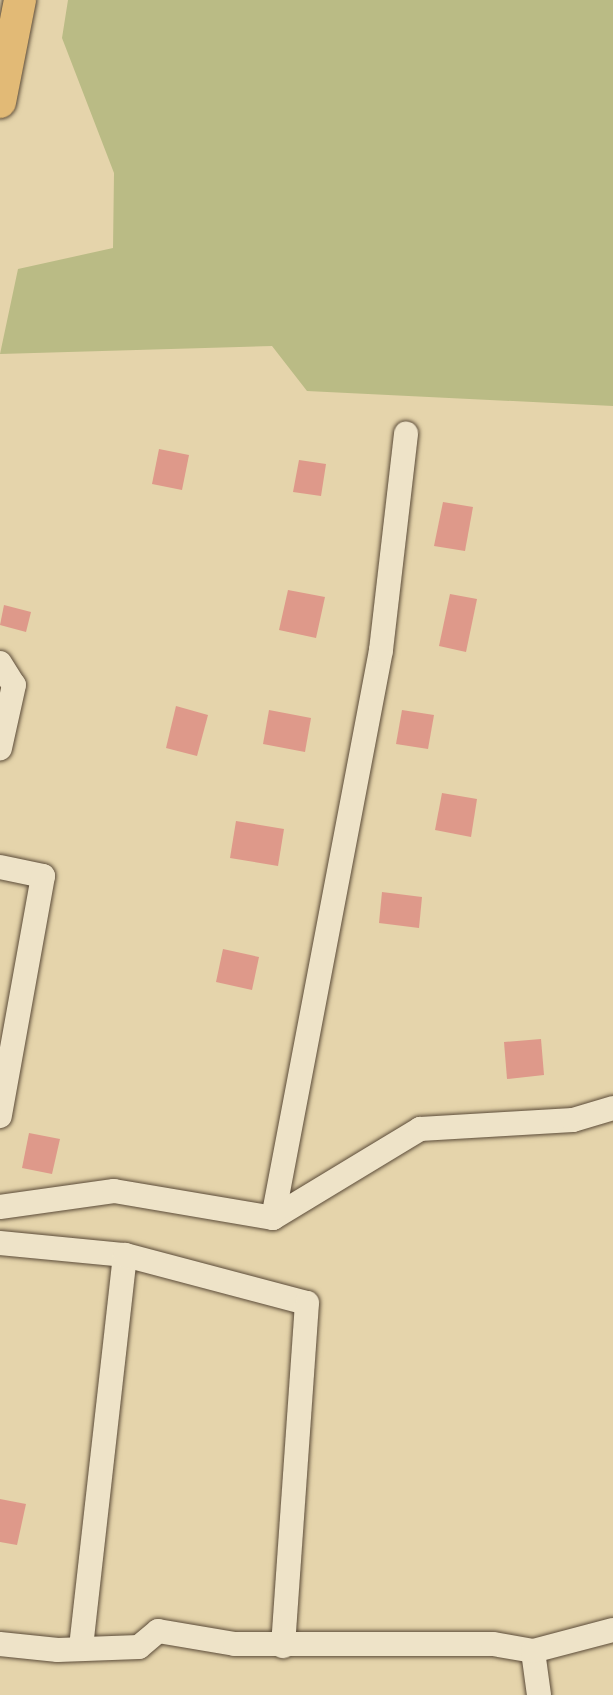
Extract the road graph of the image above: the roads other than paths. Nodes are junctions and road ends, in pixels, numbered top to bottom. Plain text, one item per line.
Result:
1 (20, 0) edge
2 (0, 102) edge
3 (406, 433) dead end
4 (0, 663) edge
5 (0, 748) edge
6 (0, 867) edge
7 (613, 1108) edge
8 (0, 1116) edge
9 (0, 1207) edge
10 (273, 1218) junction
11 (0, 1243) edge
12 (125, 1255) junction
13 (613, 1630) edge
14 (0, 1644) edge
15 (283, 1646) junction
16 (81, 1649) junction
17 (533, 1651) junction
18 (539, 1695) edge

1 - 2 main road
3 - 10 street
4 - 5 street
6 - 8 street
7 - 10 street
9 - 10 street
11 - 12 street
12 - 15 street
12 - 16 street
13 - 17 street
14 - 16 street
15 - 16 street
15 - 17 street
17 - 18 street

